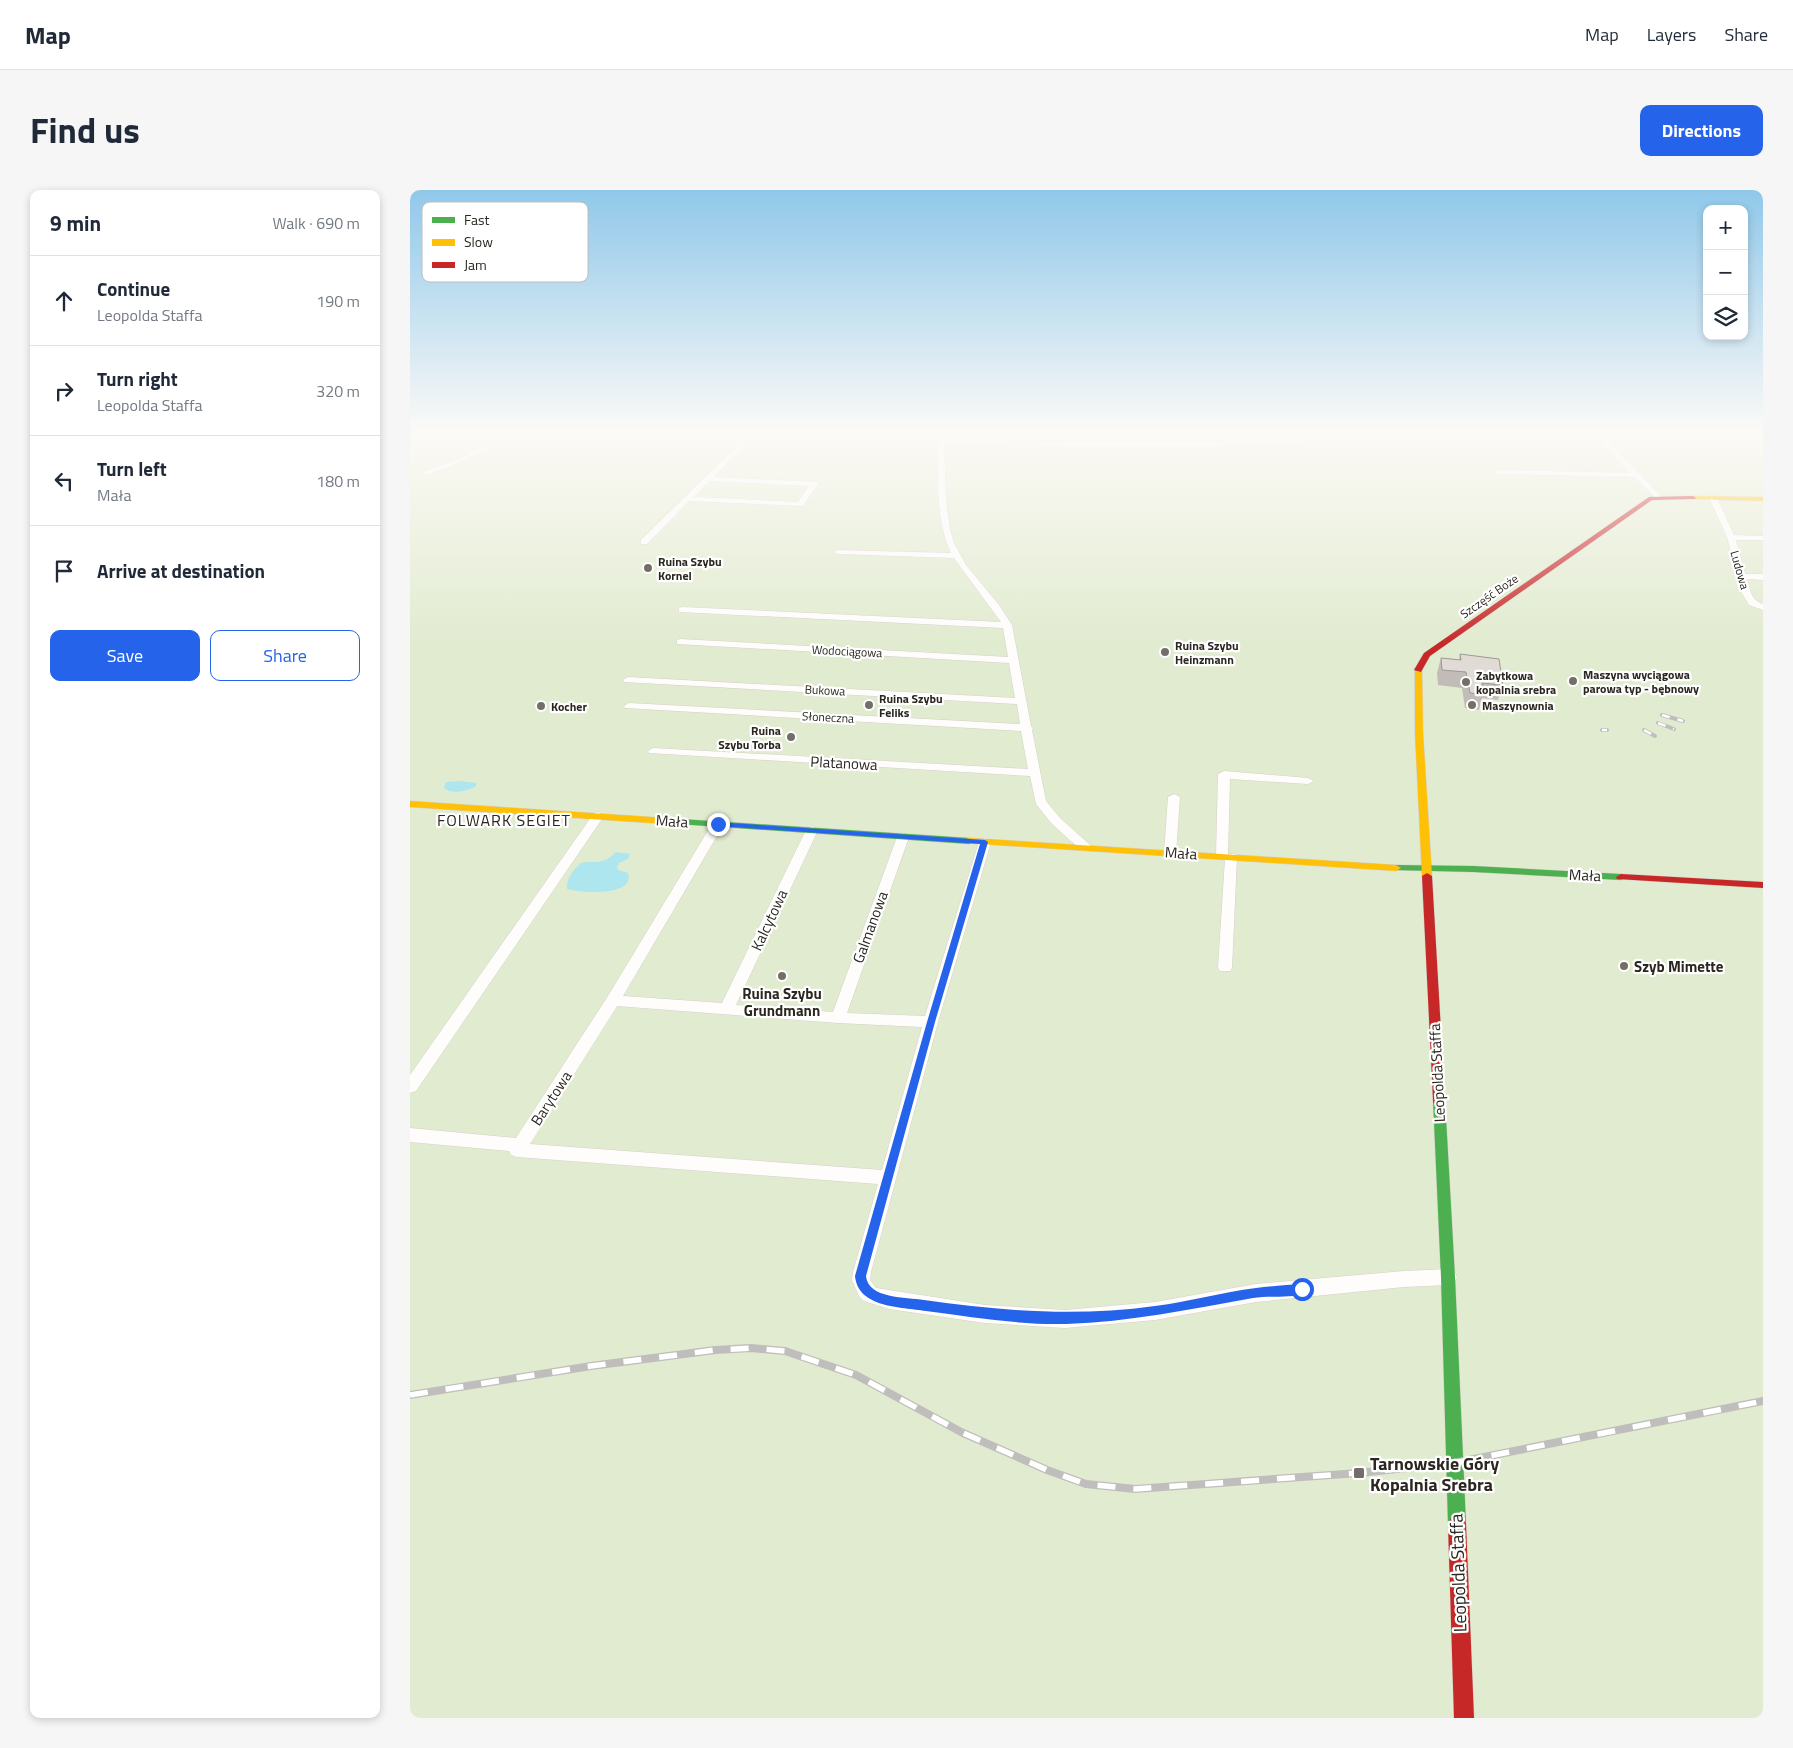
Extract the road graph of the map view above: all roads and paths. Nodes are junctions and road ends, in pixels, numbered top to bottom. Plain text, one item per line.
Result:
1 (683, 502) edge
2 (761, 502) edge
3 (801, 502) edge
4 (943, 502) edge
5 (1645, 502) edge
6 (1715, 502) edge
7 (1731, 537) junction
8 (1763, 538) edge
9 (644, 542) dead end
10 (838, 552) dead end
11 (957, 556) junction
12 (1742, 576) junction
13 (1763, 577) edge
14 (1763, 607) edge
15 (682, 610) dead end
16 (1007, 625) junction
17 (680, 642) dead end
18 (1014, 660) junction
19 (628, 680) dead end
20 (1022, 701) junction
21 (629, 706) dead end
22 (1028, 728) junction
23 (653, 751) dead end
24 (1034, 773) junction
25 (1308, 781) dead end
26 (1174, 797) dead end
27 (410, 804) edge
28 (598, 816) junction
29 (718, 824) junction
30 (812, 830) junction
31 (903, 837) junction
32 (985, 842) junction
33 (1085, 847) junction
34 (1170, 852) junction
35 (1227, 857) junction
36 (1426, 868) junction
37 (1763, 885) edge
38 (1225, 968) dead end
39 (613, 1000) junction
40 (727, 1009) junction
41 (838, 1018) junction
42 (931, 1022) junction
43 (410, 1086) edge
44 (410, 1135) edge
45 (521, 1145) junction
46 (889, 1178) junction
47 (1448, 1277) junction
48 (1464, 1718) edge

1 - 9 street
2 - 3 street
4 - 11 street
5 - 36 street, Szczęść Boże
6 - 7 street, Ludowa
7 - 8 street
7 - 12 street, Ludowa
10 - 11 street
11 - 16 street
12 - 13 street
12 - 14 street, Ludowa
15 - 16 street
16 - 18 street
17 - 18 street, Wodociągowa
18 - 20 street
19 - 20 street, Bukowa
20 - 22 street
21 - 22 street, Słoneczna
22 - 24 street
23 - 24 street, Platanowa
24 - 33 street
25 - 35 street
26 - 34 street
27 - 28 street, Mała
28 - 29 street, Mała
28 - 43 street
29 - 30 street, Mała
29 - 39 street, Barytowa
30 - 31 street, Mała
30 - 40 street, Kalcytowa
31 - 32 street, Mała
31 - 41 street, Galmanowa
32 - 33 street, Mała
32 - 42 street
33 - 34 street, Mała
34 - 35 street, Mała
35 - 36 street, Mała
35 - 38 street
36 - 37 street, Mała
36 - 47 street, Leopolda Staffa
39 - 40 street
39 - 45 street, Barytowa
40 - 41 street
41 - 42 street
42 - 46 street
44 - 45 street
45 - 46 street
46 - 47 street
47 - 48 street, Leopolda Staffa

